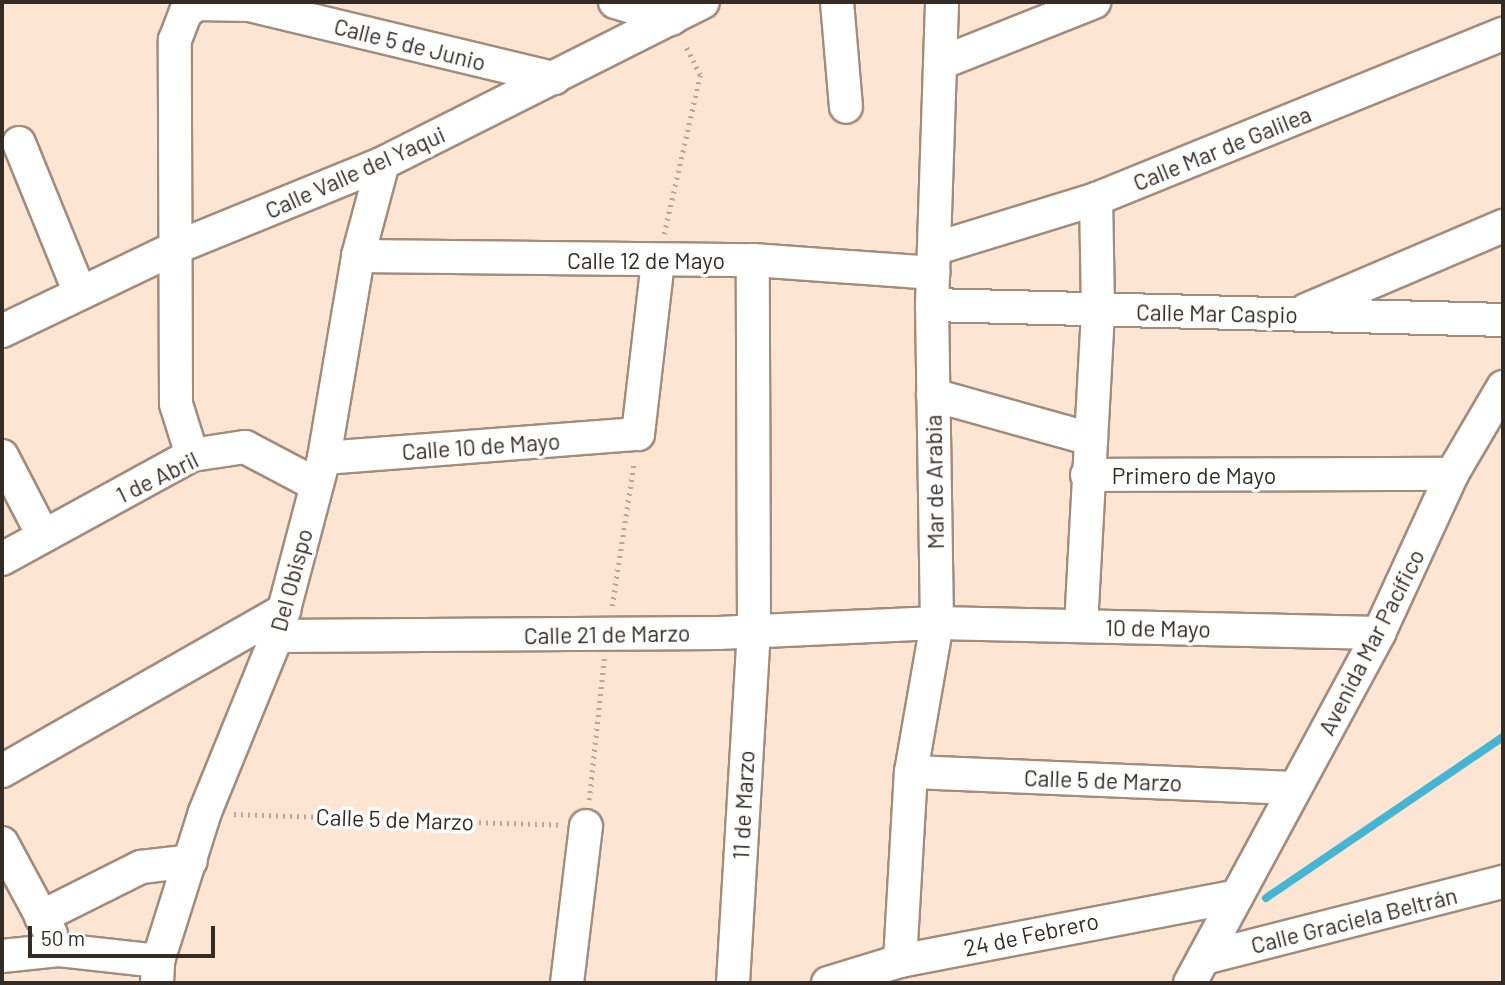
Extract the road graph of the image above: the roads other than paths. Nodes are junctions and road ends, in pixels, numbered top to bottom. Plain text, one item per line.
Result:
1 (615, 2) edge
2 (703, 2) edge
3 (837, 2) edge
4 (942, 2) edge
5 (1094, 2) edge
6 (672, 19) junction
7 (1503, 34) edge
8 (942, 63) junction
9 (554, 78) junction
10 (846, 107) dead end
11 (19, 143) dead end
12 (383, 163) junction
13 (1096, 199) junction
14 (1503, 226) edge
15 (175, 248) junction
16 (358, 256) junction
17 (753, 260) junction
18 (936, 261) junction
19 (658, 262) junction
20 (80, 293) junction
21 (932, 305) junction
22 (1098, 310) junction
23 (1295, 315) junction
24 (1503, 320) edge
25 (2, 331) edge
26 (1503, 387) edge
27 (933, 395) junction
28 (1091, 439) junction
29 (192, 455) junction
30 (2, 456) edge
31 (321, 471) junction
32 (1452, 474) junction
33 (1087, 475) junction
34 (43, 535) junction
35 (2, 559) edge
36 (280, 623) junction
37 (937, 623) junction
38 (1080, 626) junction
39 (754, 628) junction
40 (1380, 633) junction
41 (2, 771) edge
42 (911, 772) junction
43 (1296, 788) junction
44 (586, 826) road end
45 (2, 843) edge
46 (191, 861) junction
47 (1503, 882) edge
48 (1237, 896) junction
49 (41, 917) junction
50 (59, 950) junction
51 (2, 956) edge
52 (900, 961) junction
53 (1197, 971) edge
54 (157, 972) edge
55 (566, 983) edge
56 (733, 983) edge
57 (828, 983) edge

1 - 6 street
2 - 6 street, Calle Valle del Yaqui
3 - 10 street
4 - 8 street, Mar de Arabia
5 - 8 street
6 - 9 street, Calle Valle del Yaqui
7 - 13 street, Calle Mar de Galilea
8 - 18 street, Mar de Arabia
9 - 12 street, Calle Valle del Yaqui
9 - 15 street, Calle 5 de Junio
11 - 20 street
12 - 15 street, Calle Valle del Yaqui
12 - 16 street, Del Obispo
13 - 18 street, Calle Mar de Galilea
13 - 22 street
14 - 23 street
15 - 20 street, Calle Valle del Yaqui
15 - 29 street
16 - 19 street, Calle 12 de Mayo
16 - 31 street, Del Obispo
17 - 18 street, Calle 12 de Mayo
17 - 19 street, Calle 12 de Mayo
17 - 39 street, 11 de Marzo
18 - 21 street, Mar de Arabia
19 - 31 street, Calle 10 de Mayo
20 - 25 street, Calle Valle del Yaqui
21 - 22 street, Calle Mar Caspio
21 - 27 street, Mar de Arabia
22 - 23 street, Calle Mar Caspio
22 - 28 street
23 - 24 street, Calle Mar Caspio
26 - 32 street, Avenida Mar Pacífico
27 - 28 street
27 - 37 street, Mar de Arabia
28 - 33 street
29 - 31 street, 1 de Abril
29 - 34 street, 1 de Abril
30 - 34 street
31 - 36 street, Del Obispo
32 - 33 street, Primero de Mayo
32 - 40 street, Avenida Mar Pacífico
33 - 38 street, Primero de Mayo
34 - 35 street, 1 de Abril
36 - 39 street, Calle 21 de Marzo
36 - 41 street, Calle 21 de Marzo
36 - 46 street, Del Obispo
37 - 38 street, 10 de Mayo
37 - 39 street, Calle 21 de Marzo
37 - 42 street, Mar de Arabia
38 - 40 street, 10 de Mayo
39 - 56 street, 11 de Marzo
40 - 43 street, Avenida Mar Pacífico
42 - 43 street, Calle 5 de Marzo
42 - 52 street, Mar de Arabia
43 - 48 street, Avenida Mar Pacífico
44 - 55 street
45 - 49 street
46 - 49 street
46 - 54 street, Del Obispo
47 - 53 street, Calle Graciela Beltrán
48 - 52 street, 24 de Febrero
48 - 53 street, Avenida Mar Pacífico
49 - 50 street
50 - 51 street
50 - 54 street
52 - 57 street, 24 de Febrero

